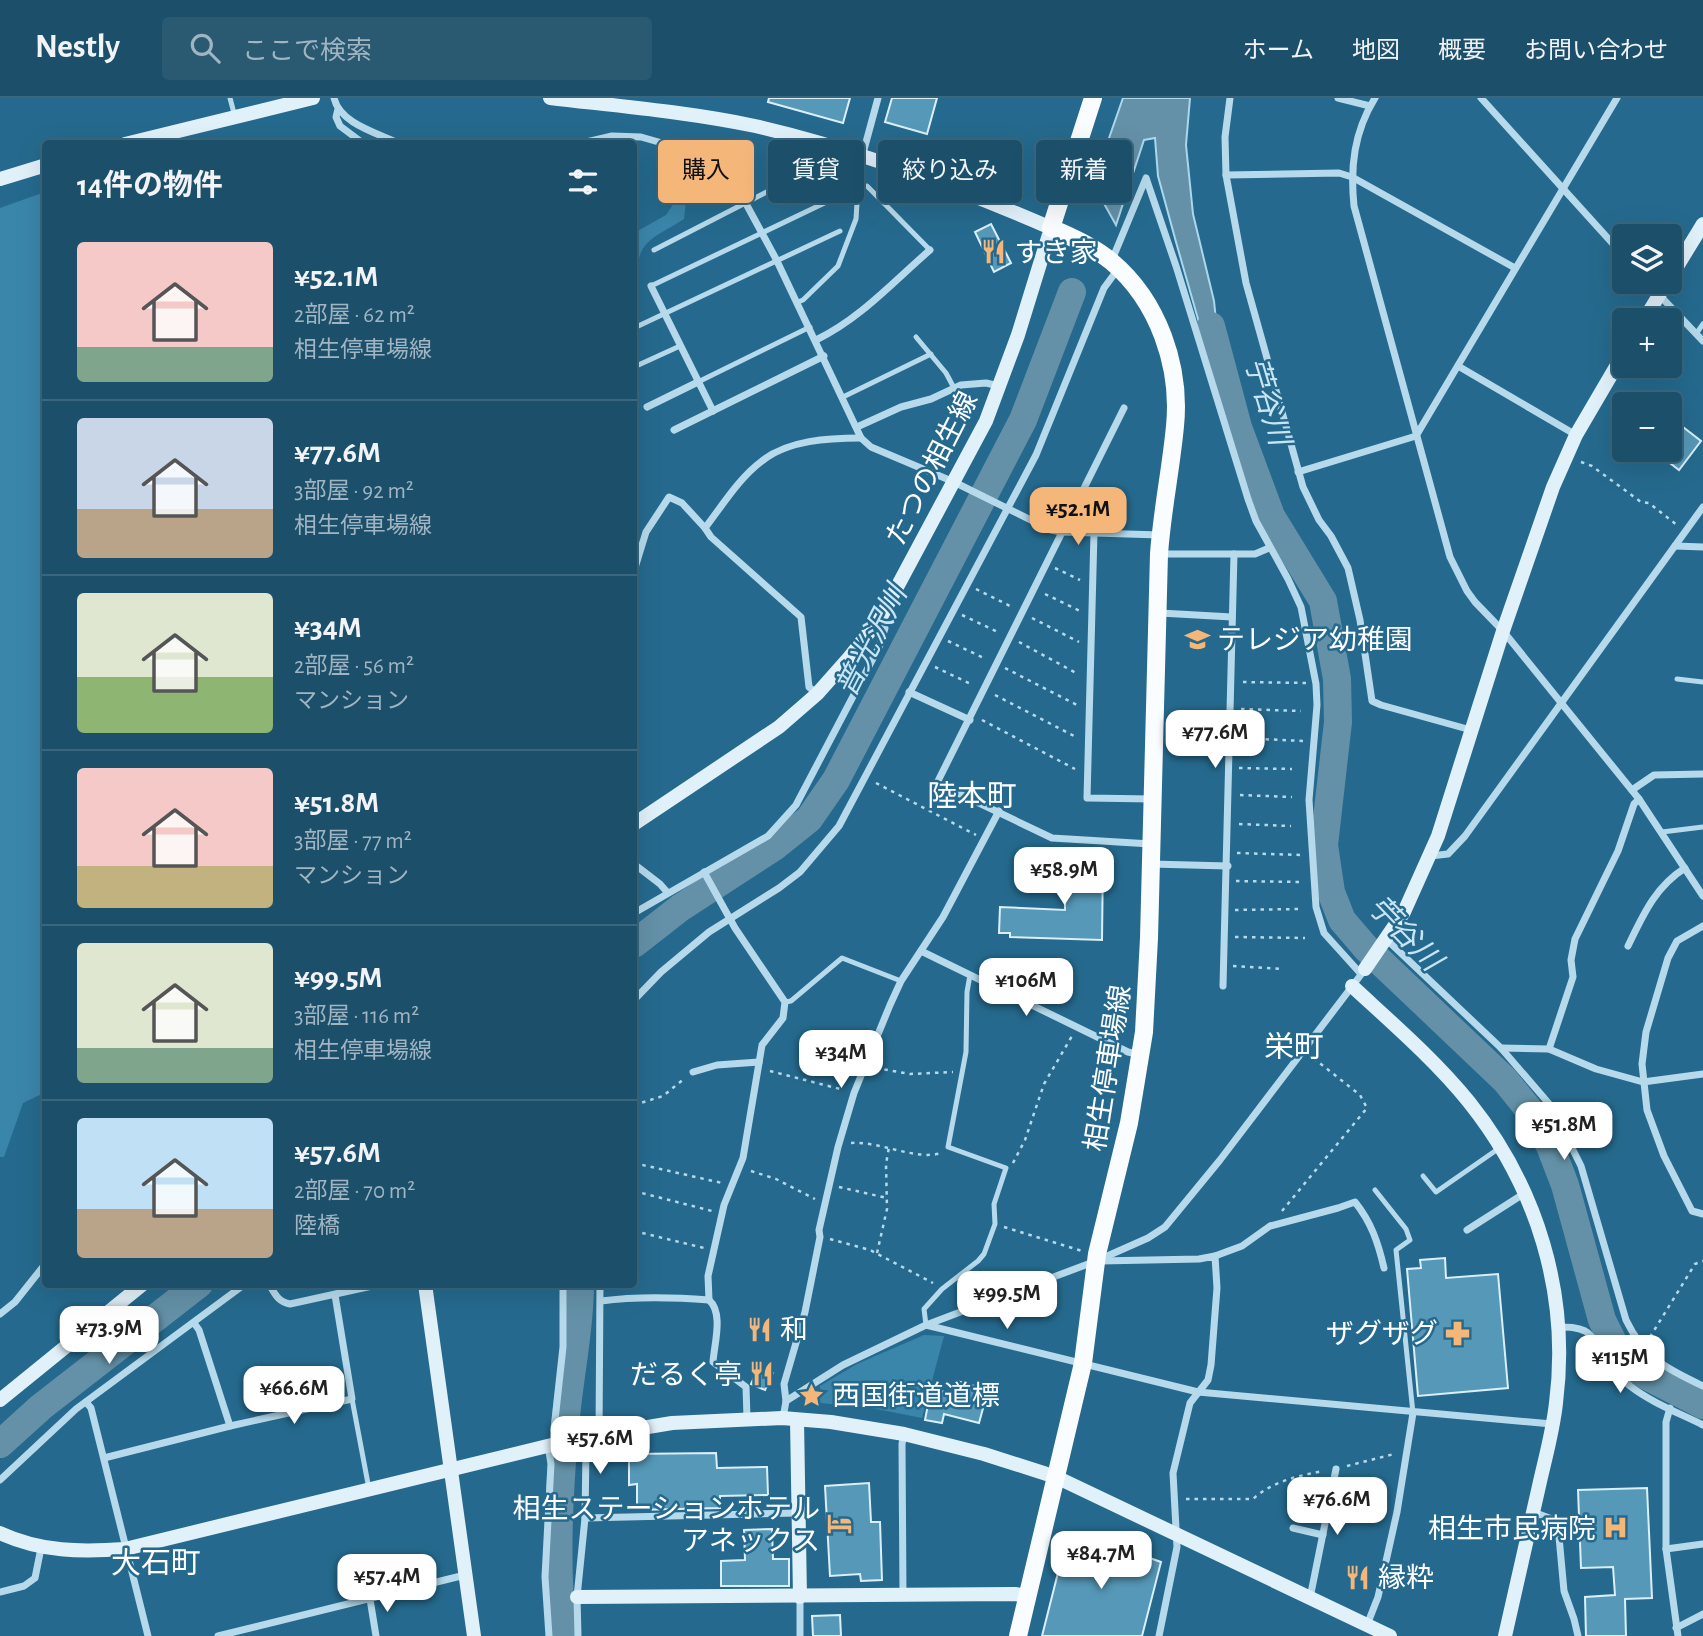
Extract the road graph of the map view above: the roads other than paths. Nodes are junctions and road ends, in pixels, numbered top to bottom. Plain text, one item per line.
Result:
1 (230, 98) edge
2 (313, 98) edge
3 (334, 98) edge
4 (550, 98) edge
5 (878, 98) edge
6 (1093, 98) edge
7 (1230, 98) edge
8 (1338, 98) edge
9 (1481, 98) edge
10 (1617, 98) edge
11 (1372, 102) edge
12 (338, 109) junction
13 (235, 117) junction
14 (171, 137) edge
15 (151, 140) edge
16 (359, 140) edge
17 (392, 140) edge
18 (595, 140) edge
19 (812, 140) edge
20 (658, 142) edge
21 (864, 150) edge
22 (864, 158) edge
23 (42, 166) edge
24 (1226, 174) junction
25 (1352, 177) junction
26 (0, 179) edge
27 (864, 186) edge
28 (1563, 190) junction
29 (746, 203) edge
30 (748, 203) edge
31 (824, 203) edge
32 (857, 203) edge
33 (1703, 224) edge
34 (1051, 228) junction
35 (840, 231) dead end
36 (762, 232) junction
37 (1612, 243) edge
38 (654, 250) dead end
39 (930, 250) joint
40 (1682, 258) edge
41 (776, 260) junction
42 (1115, 265) junction
43 (1515, 268) junction
44 (651, 286) joint
45 (1659, 295) joint
46 (798, 302) junction
47 (1651, 308) edge
48 (665, 314) junction
49 (1703, 324) edge
50 (637, 327) edge
51 (810, 327) junction
52 (1696, 334) junction
53 (916, 337) dead end
54 (816, 340) junction
55 (1703, 341) edge
56 (680, 346) junction
57 (931, 354) junction
58 (824, 356) junction
59 (637, 366) edge
60 (1458, 366) junction
61 (1612, 374) edge
62 (698, 382) junction
63 (999, 387) junction
64 (954, 388) junction
65 (843, 397) junction
66 (647, 407) dead end
67 (1124, 408) dead end
68 (713, 411) junction
69 (857, 427) junction
70 (674, 430) dead end
71 (1576, 435) junction
72 (1416, 436) junction
73 (861, 438) junction
74 (1298, 472) junction
75 (958, 484) junction
76 (1703, 507) edge
77 (1005, 508) junction
78 (705, 527) junction
79 (1062, 533) junction
80 (1094, 533) junction
81 (1161, 535) junction
82 (1675, 546) junction
83 (1703, 547) edge
84 (1269, 548) junction
85 (1159, 554) junction
86 (1234, 554) junction
87 (637, 561) edge
88 (1158, 613) junction
89 (881, 617) junction
90 (1232, 617) junction
91 (1503, 631) junction
92 (1677, 679) dead end
93 (1703, 682) edge
94 (909, 692) junction
95 (817, 694) junction
96 (1562, 701) junction
97 (971, 718) junction
98 (1472, 730) junction
99 (1703, 774) edge
100 (1632, 790) junction
101 (1152, 799) junction
102 (1639, 799) junction
103 (999, 811) junction
104 (637, 822) edge
105 (1703, 827) edge
106 (1662, 832) junction
107 (1151, 844) junction
108 (1430, 856) junction
109 (1150, 864) junction
110 (637, 866) edge
111 (1227, 866) junction
112 (1685, 868) junction
113 (705, 875) junction
114 (667, 892) junction
115 (1703, 896) edge
116 (637, 910) edge
117 (730, 919) junction
118 (1703, 926) edge
119 (1385, 941) junction
120 (1628, 946) dead end
121 (920, 951) junction
122 (1363, 971) junction
123 (970, 975) junction
124 (901, 981) junction
125 (1223, 986) dead end
126 (1352, 986) junction
127 (637, 997) edge
128 (785, 1002) junction
129 (1501, 1048) junction
130 (1549, 1049) junction
131 (1141, 1055) junction
132 (759, 1065) junction
133 (693, 1072) road end
134 (1703, 1074) edge
135 (1643, 1082) junction
136 (1500, 1147) junction
137 (1423, 1176) dead end
138 (1375, 1190) dead end
139 (1526, 1193) junction
140 (1703, 1214) edge
141 (1467, 1230) dead end
142 (1215, 1256) junction
143 (1097, 1257) junction
144 (42, 1268) edge
145 (1384, 1268) dead end
146 (138, 1288) edge
147 (240, 1288) edge
148 (272, 1288) edge
149 (364, 1288) edge
150 (426, 1288) edge
151 (563, 1288) edge
152 (600, 1288) edge
153 (335, 1295) junction
154 (709, 1300) junction
155 (601, 1301) junction
156 (0, 1314) edge
157 (194, 1323) junction
158 (926, 1325) junction
159 (1558, 1327) junction
160 (1083, 1363) junction
161 (1703, 1386) edge
162 (1198, 1392) junction
163 (0, 1399) edge
164 (352, 1399) junction
165 (786, 1401) junction
166 (86, 1402) junction
167 (1670, 1409) junction
168 (1413, 1413) junction
169 (747, 1418) junction
170 (790, 1419) junction
171 (1553, 1424) junction
172 (1703, 1425) edge
173 (230, 1426) junction
174 (904, 1434) junction
175 (599, 1435) junction
176 (580, 1438) junction
177 (555, 1444) junction
178 (104, 1458) junction
179 (451, 1468) junction
180 (1336, 1469) road end
181 (1056, 1477) junction
182 (0, 1480) edge
183 (369, 1489) junction
184 (1534, 1512) junction
185 (797, 1513) junction
186 (585, 1518) junction
187 (1293, 1528) dead end
188 (0, 1532) edge
189 (1176, 1535) junction
190 (1323, 1535) junction
191 (1703, 1544) edge
192 (41, 1548) junction
193 (125, 1549) junction
194 (1666, 1549) junction
195 (466, 1575) junction
196 (0, 1592) edge
197 (902, 1595) junction
198 (1027, 1596) junction
199 (577, 1597) junction
200 (800, 1597) junction
201 (1310, 1598) junction
202 (370, 1599) junction
203 (1703, 1614) edge
204 (1367, 1625) junction
205 (1677, 1632) edge
206 (148, 1636) edge
207 (218, 1636) edge
208 (376, 1636) edge
209 (474, 1636) edge
210 (549, 1636) edge
211 (578, 1636) edge
212 (800, 1636) edge
213 (1018, 1636) edge
214 (1159, 1636) edge
215 (1390, 1636) edge
216 (1505, 1636) edge
217 (1578, 1636) edge

1 - 13 lane
2 - 13 street
3 - 12 street
4 - 19 street
5 - 21 street
6 - 34 main road
7 - 24 street
8 - 11 street
9 - 28 street
10 - 28 street
11 - 25 street
12 - 16 street
12 - 17 street
13 - 14 street
14 - 15 street
18 - 20 street
22 - 34 street
23 - 26 street
24 - 25 street
24 - 74 street
25 - 43 street
25 - 72 street
27 - 39 lane
28 - 37 street
28 - 43 street
29 - 38 lane
30 - 36 street
31 - 36 lane
32 - 46 lane
33 - 40 street
34 - 42 main road, 相生停車場線
34 - 63 street, たつの相生線
35 - 41 lane
36 - 41 street
36 - 44 lane
39 - 54 street
41 - 46 street
41 - 48 lane
42 - 77 street
42 - 81 main road, 相生停車場線
42 - 84 street
43 - 60 street
44 - 48 street
45 - 47 street
45 - 52 street
46 - 51 street
48 - 50 lane
48 - 56 street
49 - 52 lane
51 - 54 street
51 - 62 lane
52 - 55 street
53 - 57 lane
54 - 58 street
56 - 59 lane
56 - 62 street
57 - 64 lane
57 - 65 lane
58 - 65 street
58 - 68 street
60 - 71 street
60 - 72 street
61 - 71 street
62 - 66 street
62 - 68 street
63 - 64 street
63 - 75 street, たつの相生線
64 - 69 street
65 - 69 street
67 - 79 street
68 - 70 street
69 - 73 street
71 - 91 street
72 - 74 street
72 - 91 street
73 - 75 street
73 - 78 street
74 - 98 street
75 - 77 street
75 - 89 street, たつの相生線
76 - 82 street
77 - 79 street
77 - 94 street
78 - 87 street
78 - 95 street
79 - 80 street
79 - 97 street
80 - 81 street
80 - 101 street
81 - 85 main road, 相生停車場線
82 - 83 street
82 - 96 street
84 - 86 street
84 - 122 street
85 - 86 street
85 - 88 main road, 相生停車場線
86 - 90 street
88 - 90 street
88 - 101 main road, 相生停車場線
89 - 95 street, たつの相生線
89 - 113 street
90 - 111 street
91 - 96 street
91 - 98 street
92 - 93 lane
94 - 97 street
94 - 117 street
95 - 104 street, たつの相生線
96 - 100 street
96 - 108 street
97 - 103 street
98 - 108 street
99 - 100 street
100 - 102 street
101 - 107 main road, 相生停車場線
102 - 106 street
102 - 130 street
103 - 107 street
103 - 121 street
105 - 106 lane
106 - 112 street
107 - 109 main road, 相生停車場線
108 - 119 street
109 - 111 street
109 - 131 main road, 相生停車場線
110 - 114 street
111 - 125 street
112 - 115 street
112 - 120 street
113 - 114 street
113 - 117 street
114 - 116 street
117 - 127 street
117 - 128 street
118 - 135 street
119 - 122 street
119 - 129 street
121 - 123 street
121 - 124 street
122 - 126 street
123 - 131 street
123 - 158 lane
124 - 128 lane
124 - 165 street
126 - 136 street
126 - 143 street
128 - 132 street
129 - 130 street
129 - 161 street
130 - 135 street
131 - 143 main road, 相生停車場線
132 - 133 street
132 - 154 street
134 - 135 street
135 - 140 street
136 - 137 lane
136 - 139 street
138 - 168 lane
139 - 141 street
139 - 159 street
142 - 143 street
142 - 145 street
142 - 162 street
143 - 158 street
143 - 160 main road, 相生停車場線
144 - 156 street
146 - 163 street
147 - 157 street
148 - 153 street
149 - 153 street
150 - 179 street
151 - 177 street
152 - 155 street
153 - 164 street
154 - 155 street
154 - 169 street
155 - 175 street
157 - 166 street
157 - 173 street
158 - 160 street
158 - 165 street
159 - 167 street
159 - 171 street
160 - 162 street
160 - 181 main road, 相生停車場線
162 - 168 street
162 - 189 street
164 - 173 street
164 - 183 lane
165 - 170 street
166 - 178 street
166 - 182 street
167 - 172 street
167 - 194 street
168 - 171 street
168 - 204 street
169 - 170 street
169 - 175 street
170 - 174 street
170 - 185 street
171 - 184 street
173 - 178 street
174 - 181 street
174 - 197 street
175 - 176 street
176 - 177 street
176 - 186 street
177 - 179 street
177 - 210 street
178 - 193 street
179 - 183 street
179 - 195 street
180 - 190 street
181 - 189 street
181 - 198 main road, 相生停車場線
183 - 193 street
184 - 216 street
184 - 217 street
185 - 186 street
185 - 200 street
186 - 199 street
187 - 190 street
188 - 192 street
189 - 201 street
189 - 214 street
190 - 201 street
191 - 194 street
192 - 193 street
192 - 196 street
193 - 206 street
194 - 205 street
195 - 202 street
195 - 209 street
197 - 198 street
197 - 200 street
198 - 213 main road, 相生停車場線
199 - 200 street
199 - 211 street
200 - 212 street
201 - 204 street
202 - 207 street
202 - 208 street
203 - 205 street
204 - 215 street

